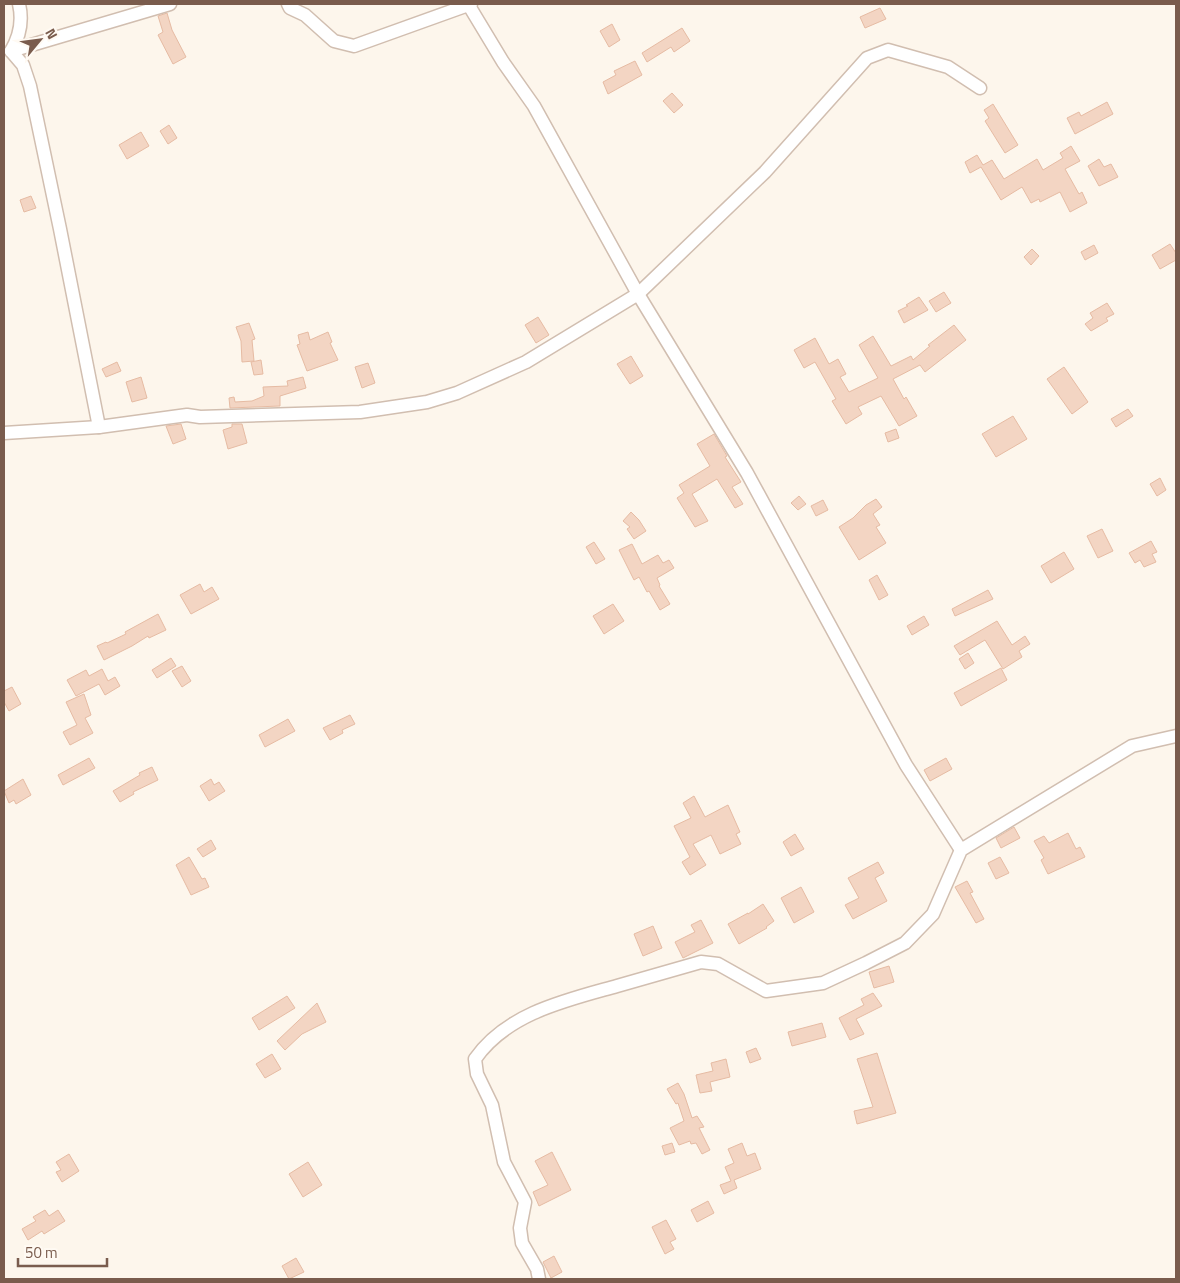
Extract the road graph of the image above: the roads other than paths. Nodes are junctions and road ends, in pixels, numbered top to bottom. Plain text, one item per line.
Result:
1 (19, 4) edge
2 (170, 4) edge
3 (288, 4) edge
4 (469, 4) edge
5 (10, 51) junction
6 (980, 88) dead end
7 (638, 294) junction
8 (99, 427) junction
9 (4, 432) edge
10 (1176, 736) edge
11 (961, 850) junction
12 (539, 1279) edge

1 - 5 street
2 - 5 street
3 - 4 street
4 - 7 street
5 - 8 street
6 - 7 street
7 - 8 street
7 - 11 street
8 - 9 street
10 - 11 street
11 - 12 street

